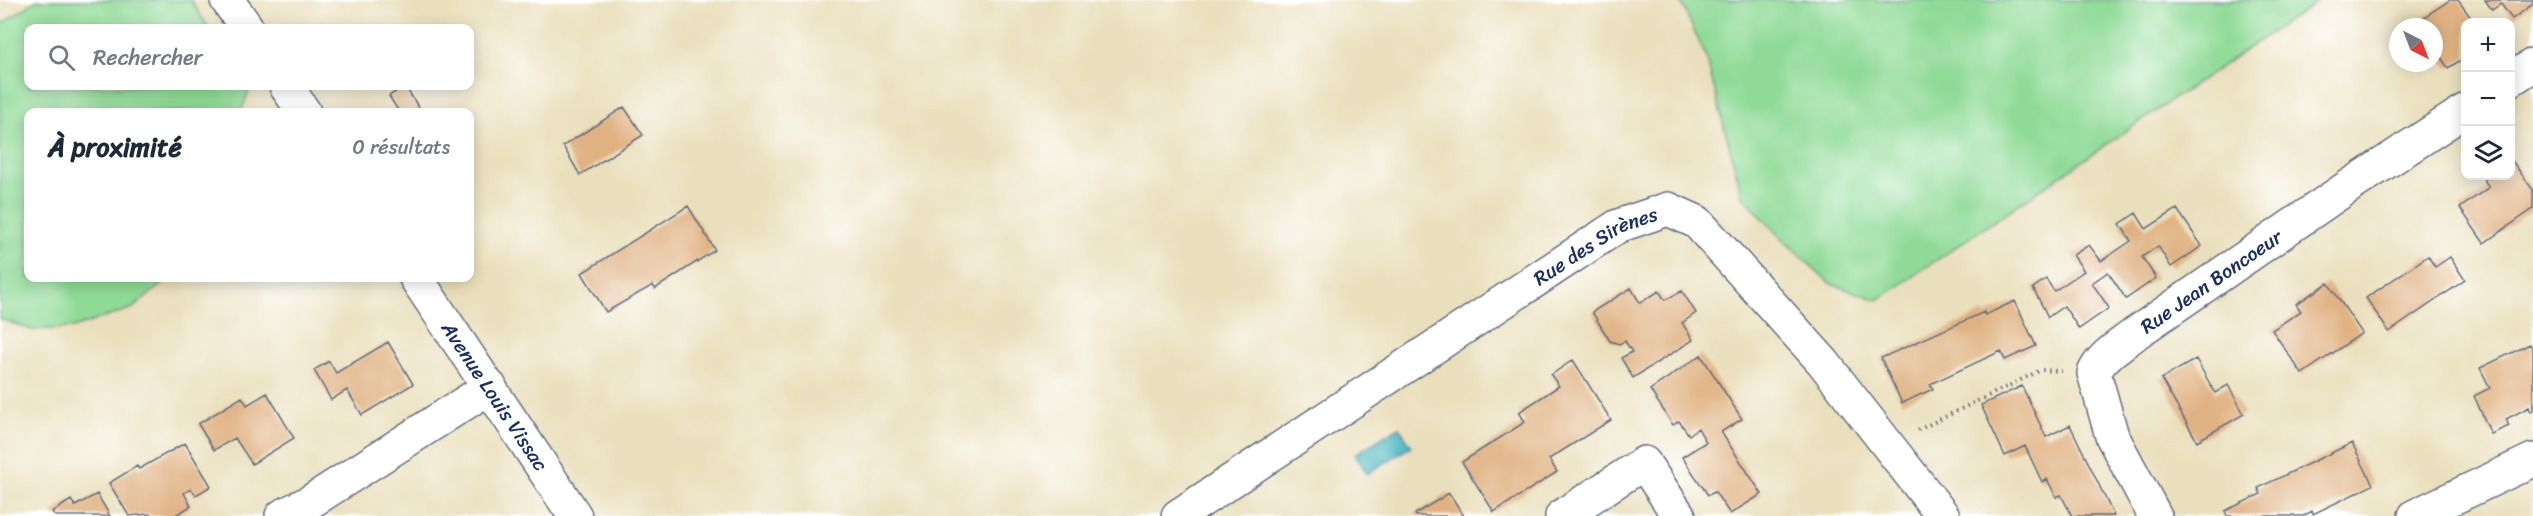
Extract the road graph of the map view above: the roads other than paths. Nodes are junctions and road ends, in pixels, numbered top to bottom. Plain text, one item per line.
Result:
1 (227, 0) edge
2 (244, 24) edge
3 (2533, 65) edge
4 (2515, 77) edge
5 (289, 90) edge
6 (301, 108) edge
7 (2461, 113) edge
8 (419, 282) edge
9 (490, 387) junction
10 (2533, 460) edge
11 (282, 516) edge
12 (575, 516) edge
13 (1178, 516) edge
14 (1562, 516) edge
15 (1679, 516) edge
16 (1943, 516) edge
17 (2155, 516) edge
18 (2415, 516) edge

1 - 2 street
3 - 4 street
5 - 6 street
7 - 17 street, Rue Jean Boncoeur
8 - 9 street, Avenue Louis Vissac
9 - 11 street
9 - 12 street, Avenue Louis Vissac
10 - 18 street
13 - 16 street, Rue des Sirènes
14 - 15 street

